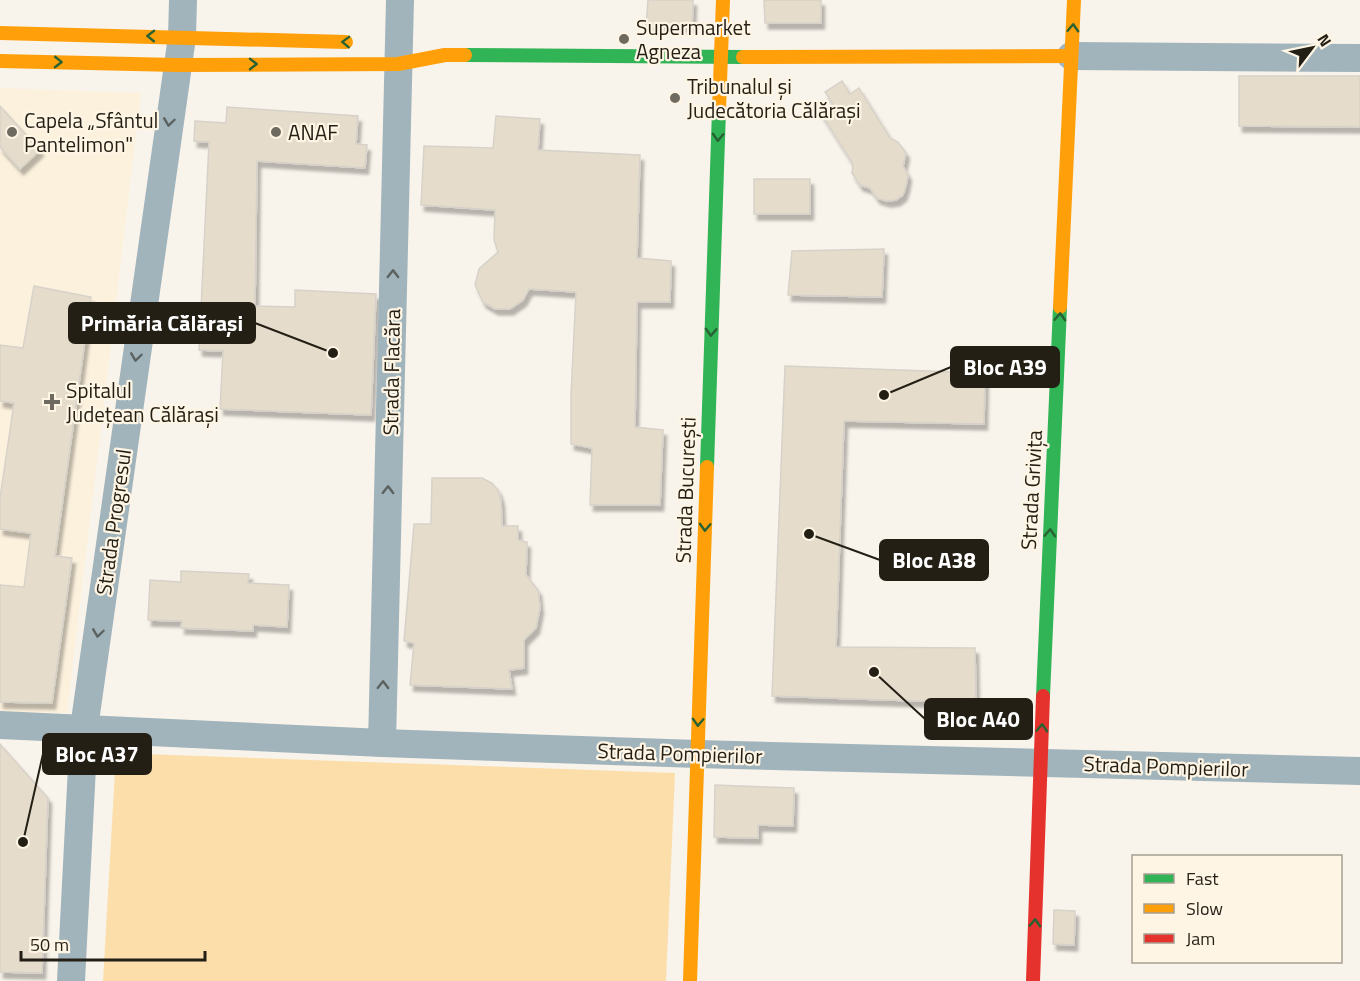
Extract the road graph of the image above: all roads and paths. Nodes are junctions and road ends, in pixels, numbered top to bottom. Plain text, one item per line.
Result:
1 (183, 0) edge
2 (400, 0) edge
3 (723, 0) edge
4 (1074, 0) edge
5 (0, 33) edge
6 (362, 43) dead end
7 (394, 50) junction
8 (180, 51) junction
9 (445, 55) junction
10 (1071, 56) junction
11 (721, 57) junction
12 (1360, 58) edge
13 (0, 61) edge
14 (0, 725) edge
15 (84, 729) junction
16 (382, 743) junction
17 (697, 754) junction
18 (1040, 762) junction
19 (1360, 771) edge
20 (71, 981) edge
21 (690, 981) edge
22 (1033, 981) edge

1 - 8 street, Strada Progresul
2 - 7 street, Strada Flacăra
3 - 11 main road, Strada București
10 -> 4 main road, Strada Grivița
8 -> 5 main road
6 -> 8 main road
8 -> 7 main road
7 - 9 main road
7 - 9 main road
16 -> 7 street, Strada Flacăra
13 -> 8 main road
8 -> 15 street, Strada Progresul
9 - 11 main road
10 - 11 main road
10 - 12 street
18 -> 10 main road, Strada Grivița
11 -> 17 main road, Strada București
14 - 15 street, Strada Pompierilor
15 - 16 street, Strada Pompierilor
15 - 20 street, Strada Progresul
16 - 17 street, Strada Pompierilor
17 - 18 street, Strada Pompierilor
17 - 21 main road, Strada București
18 - 19 street, Strada Pompierilor
22 -> 18 main road, Strada Grivița

